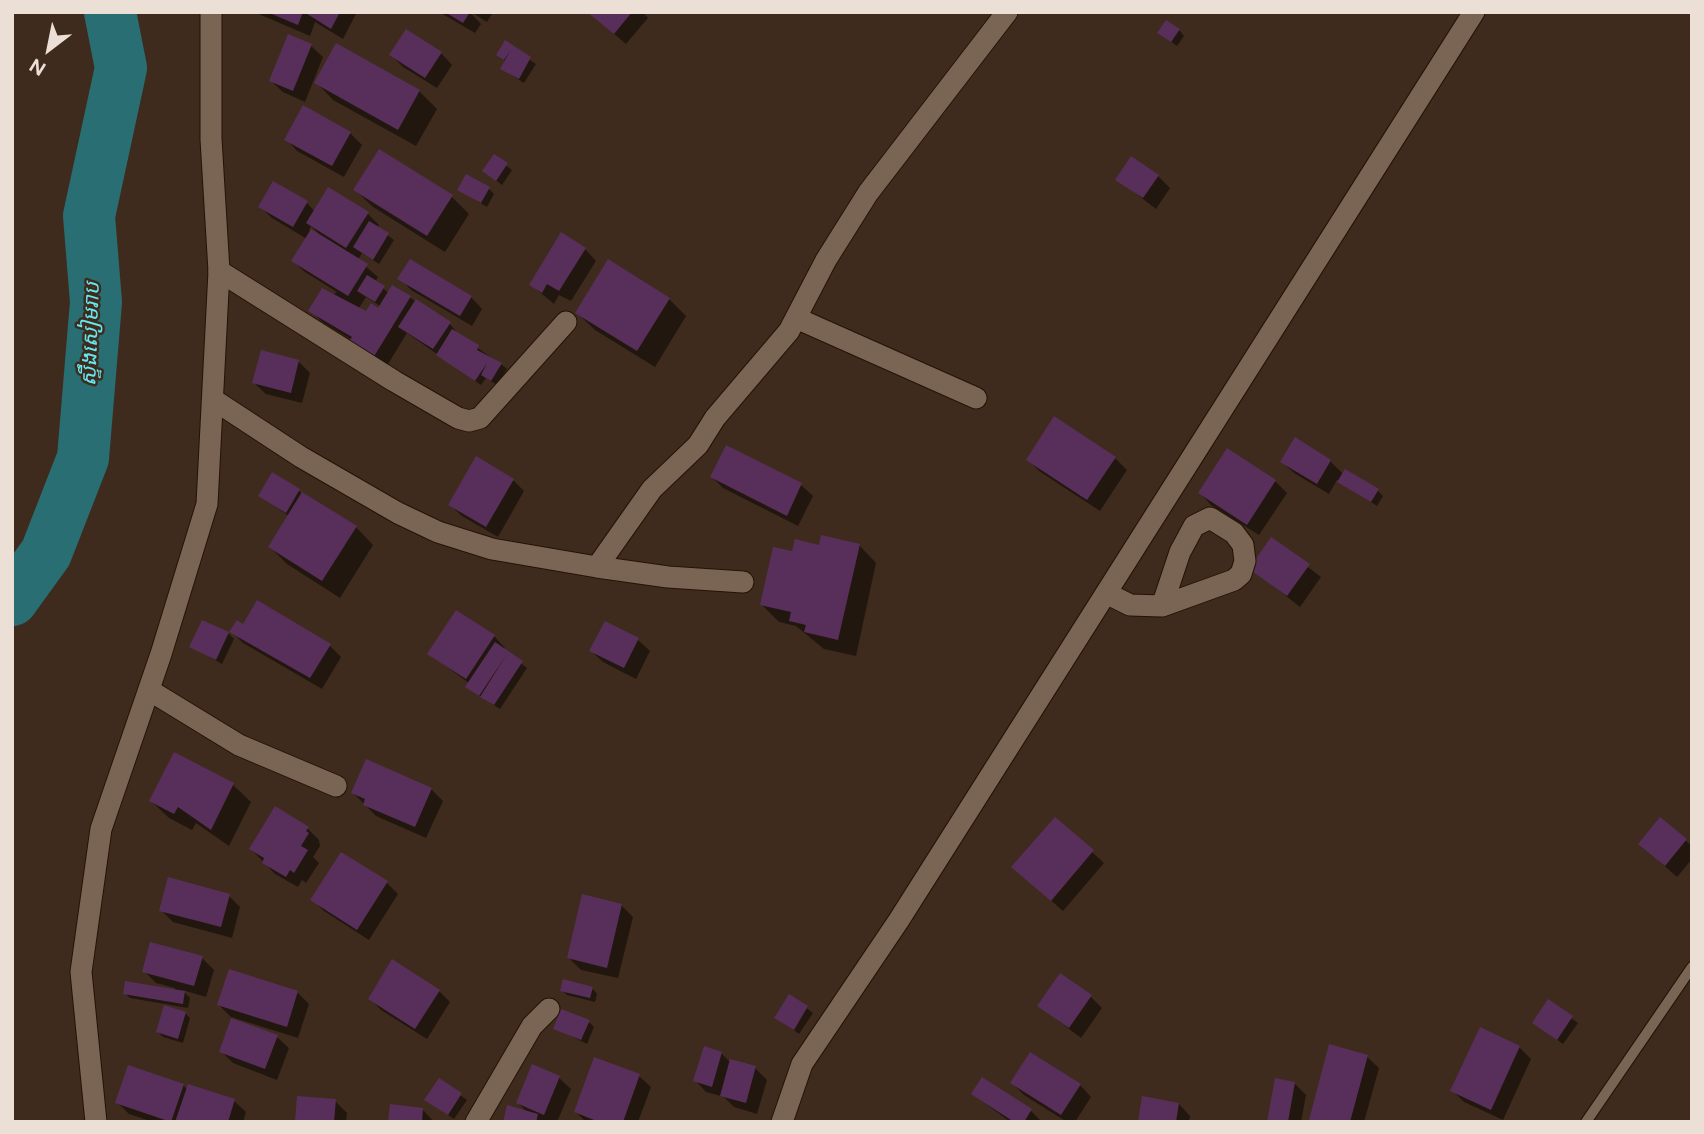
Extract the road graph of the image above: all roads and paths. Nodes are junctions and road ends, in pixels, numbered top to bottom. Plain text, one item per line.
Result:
1 (211, 12) edge
2 (1007, 12) edge
3 (1474, 12) edge
4 (219, 271) junction
5 (796, 318) junction
6 (566, 322) dead end
7 (976, 398) dead end
8 (214, 400) junction
9 (597, 567) junction
10 (743, 582) dead end
11 (1106, 593) junction
12 (1162, 606) dead end
13 (149, 690) junction
14 (336, 786) dead end
15 (1692, 967) edge
16 (549, 1009) dead end
17 (96, 1122) edge
18 (476, 1122) edge
19 (782, 1122) edge
20 (1586, 1122) edge

1 - 4 street
2 - 5 street
3 - 11 street
4 - 6 street
4 - 8 street
5 - 7 street
5 - 9 street
8 - 9 street
8 - 13 street
9 - 10 street
11 - 12 street
11 - 19 street
13 - 14 street
13 - 17 street
15 - 20 lane
16 - 18 street

